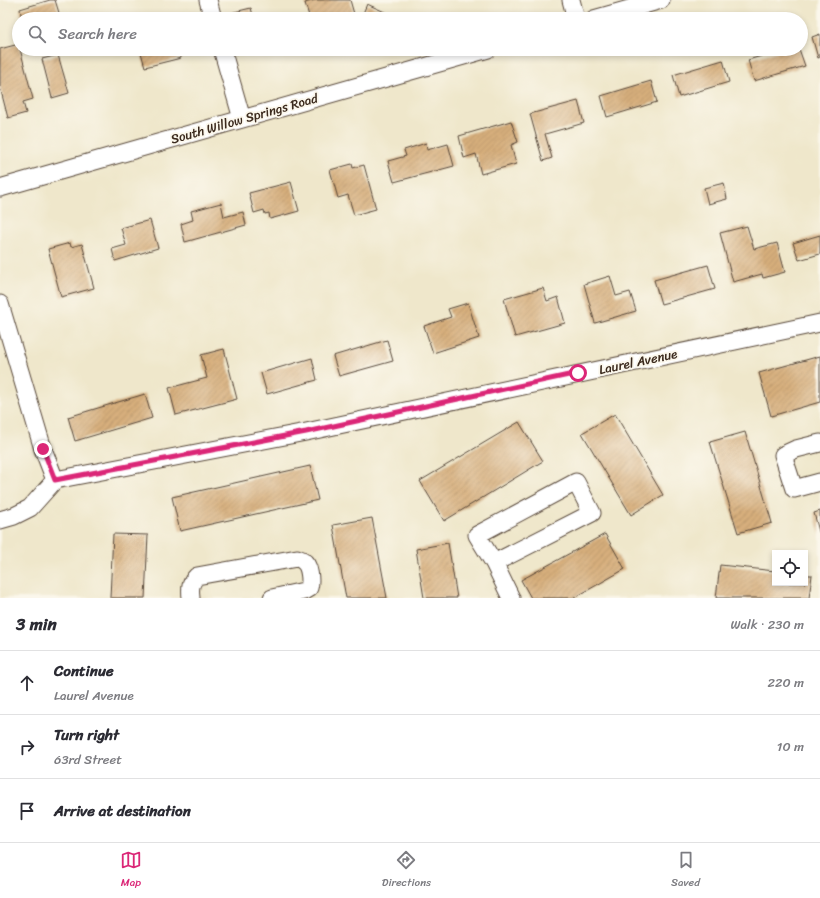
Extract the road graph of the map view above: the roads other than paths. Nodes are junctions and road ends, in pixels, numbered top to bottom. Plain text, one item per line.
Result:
1 (208, 0) edge
2 (571, 0) edge
3 (660, 0) edge
4 (212, 12) edge
5 (574, 12) edge
6 (618, 12) edge
7 (224, 56) edge
8 (463, 56) edge
9 (242, 119) junction
10 (0, 188) edge
11 (0, 304) edge
12 (820, 323) edge
13 (820, 443) edge
14 (55, 480) junction
15 (820, 482) edge
16 (0, 520) edge
17 (494, 563) junction
18 (192, 598) edge
19 (272, 598) edge
20 (511, 598) edge

1 - 4 street
2 - 5 street
3 - 6 street
7 - 9 street
8 - 9 street, South Willow Springs Road
9 - 10 street, South Willow Springs Road
11 - 14 street
12 - 14 street, Laurel Avenue
13 - 15 street
14 - 16 street
17 - 17 street
17 - 20 street
18 - 19 street

